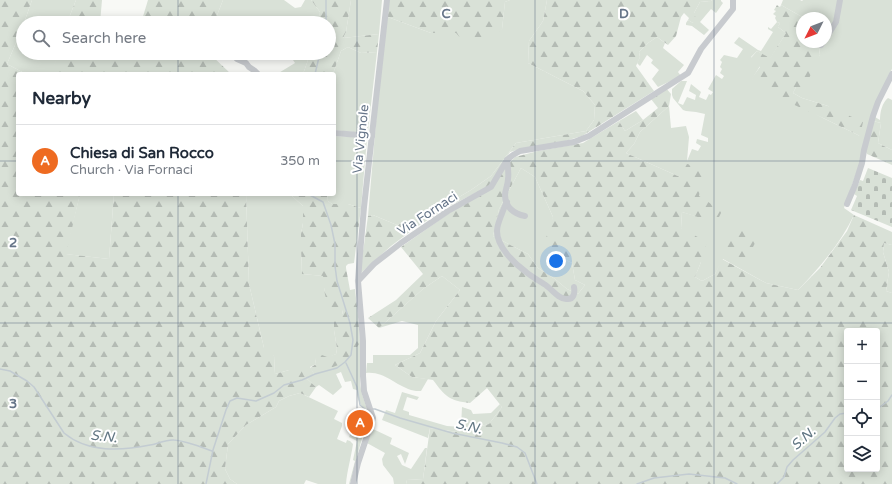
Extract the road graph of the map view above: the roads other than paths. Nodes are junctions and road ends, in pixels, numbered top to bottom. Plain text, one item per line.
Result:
1 (386, 0) edge
2 (733, 0) edge
3 (840, 0) edge
4 (832, 28) edge
5 (239, 60) edge
6 (255, 72) edge
7 (892, 74) edge
8 (336, 133) edge
9 (372, 136) junction
10 (507, 160) junction
11 (507, 202) junction
12 (848, 204) dead end
13 (525, 216) dead end
14 (358, 281) junction
15 (574, 287) dead end
16 (353, 484) edge

1 - 9 street, Via Vignole
2 - 10 street, Via Fornaci
3 - 4 street
5 - 6 street
7 - 12 street
8 - 9 street
9 - 14 street, Via Vignole
10 - 11 street
10 - 14 street, Via Fornaci
11 - 13 street
11 - 15 street
14 - 16 street

